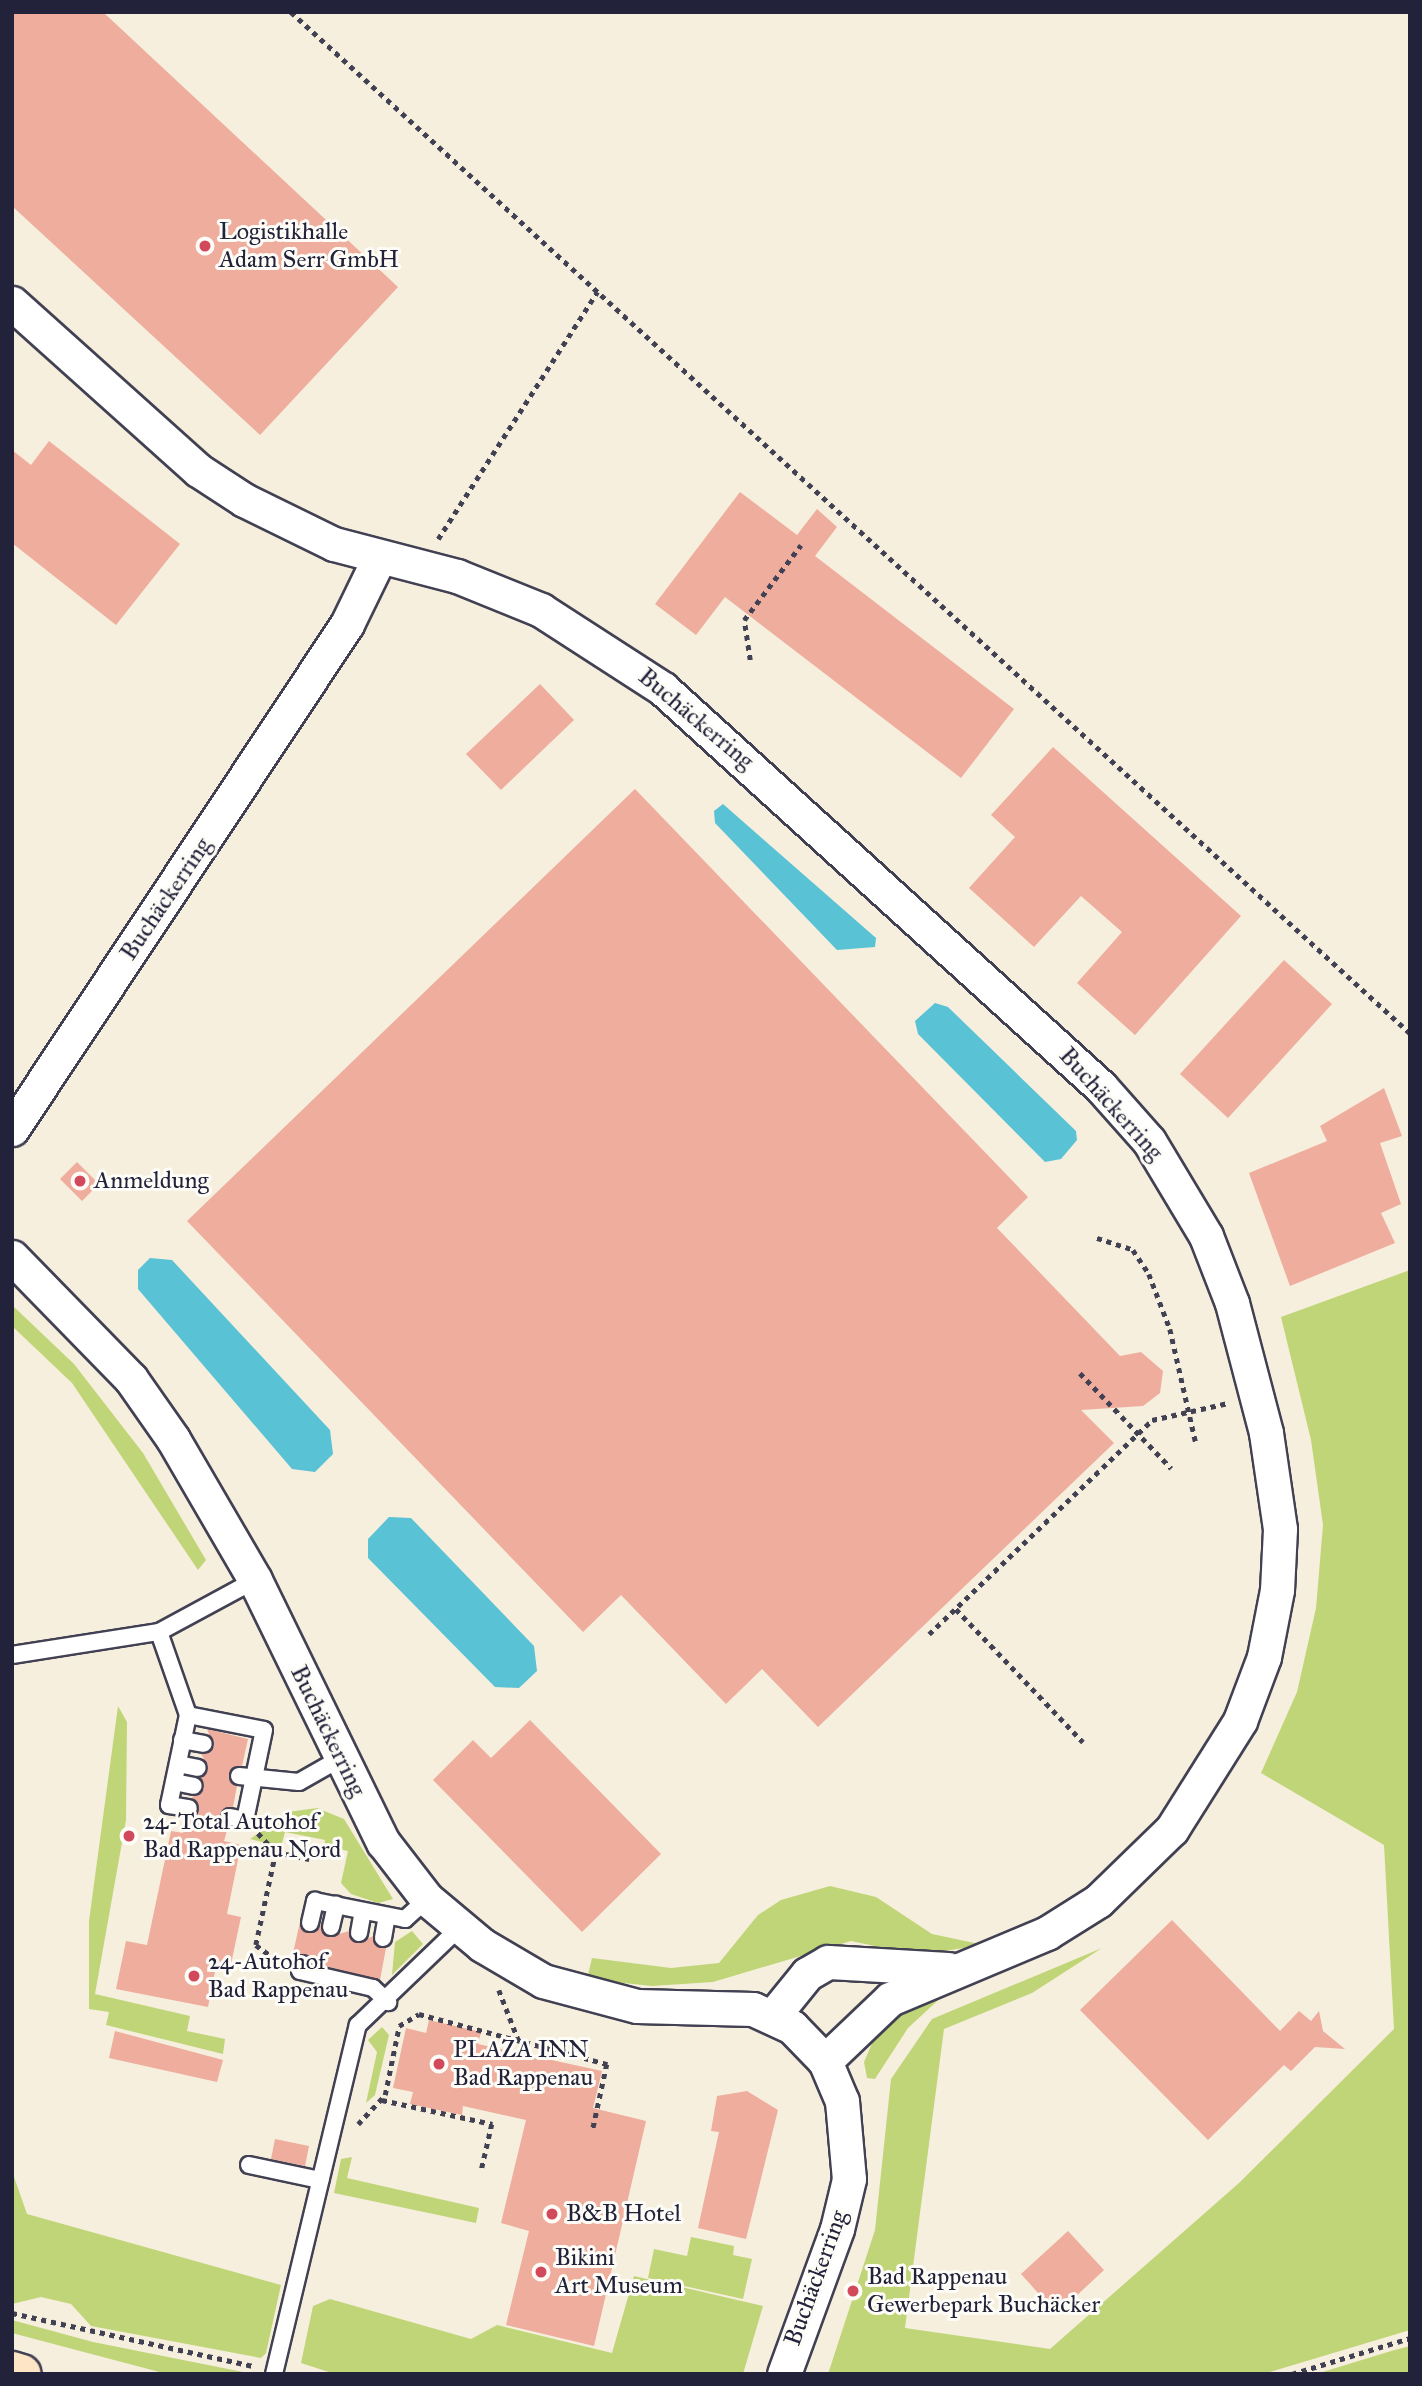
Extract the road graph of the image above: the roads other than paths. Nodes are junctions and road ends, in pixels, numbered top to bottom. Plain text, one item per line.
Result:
1 (12, 303) edge
2 (379, 558) junction
3 (12, 1129) edge
4 (12, 1257) edge
5 (255, 1580) junction
6 (159, 1632) junction
7 (12, 1655) edge
8 (188, 1715) junction
9 (183, 1740) junction
10 (204, 1744) dead end
11 (341, 1758) junction
12 (178, 1764) junction
13 (198, 1768) dead end
14 (247, 1778) junction
15 (174, 1782) junction
16 (194, 1786) dead end
17 (189, 1808) dead end
18 (238, 1818) road end
19 (428, 1899) junction
20 (336, 1905) junction
21 (363, 1911) junction
22 (387, 1916) junction
23 (310, 1923) dead end
24 (331, 1927) dead end
25 (459, 1928) junction
26 (359, 1933) dead end
27 (383, 1938) dead end
28 (295, 1966) road end
29 (957, 1969) junction
30 (388, 2002) junction
31 (774, 2016) junction
32 (825, 2060) junction
33 (249, 2165) dead end
34 (320, 2180) junction
35 (12, 2371) edge
36 (275, 2372) edge
37 (22, 2374) edge
38 (784, 2374) edge

1 - 2 street, Buchäckerring
2 - 3 street, Buchäckerring
2 - 29 street, Buchäckerring
4 - 5 street, Buchäckerring
5 - 6 lane
5 - 11 street, Buchäckerring
6 - 7 lane
6 - 8 lane
8 - 9 lane
8 - 14 lane
9 - 10 lane
9 - 12 lane
11 - 14 lane
11 - 19 street, Buchäckerring
12 - 13 lane
12 - 15 lane
14 - 18 lane
15 - 16 lane
15 - 17 lane
19 - 22 lane
19 - 25 street, Buchäckerring
20 - 21 lane
20 - 23 lane
20 - 24 lane
21 - 22 lane
21 - 26 lane
22 - 27 lane
25 - 30 lane
25 - 31 street, Buchäckerring
28 - 30 lane
29 - 31 street, Buchäckerring
29 - 32 street, Buchäckerring
30 - 34 lane
31 - 32 street, Buchäckerring
32 - 38 street, Buchäckerring
33 - 34 lane
34 - 36 lane
35 - 37 main road

